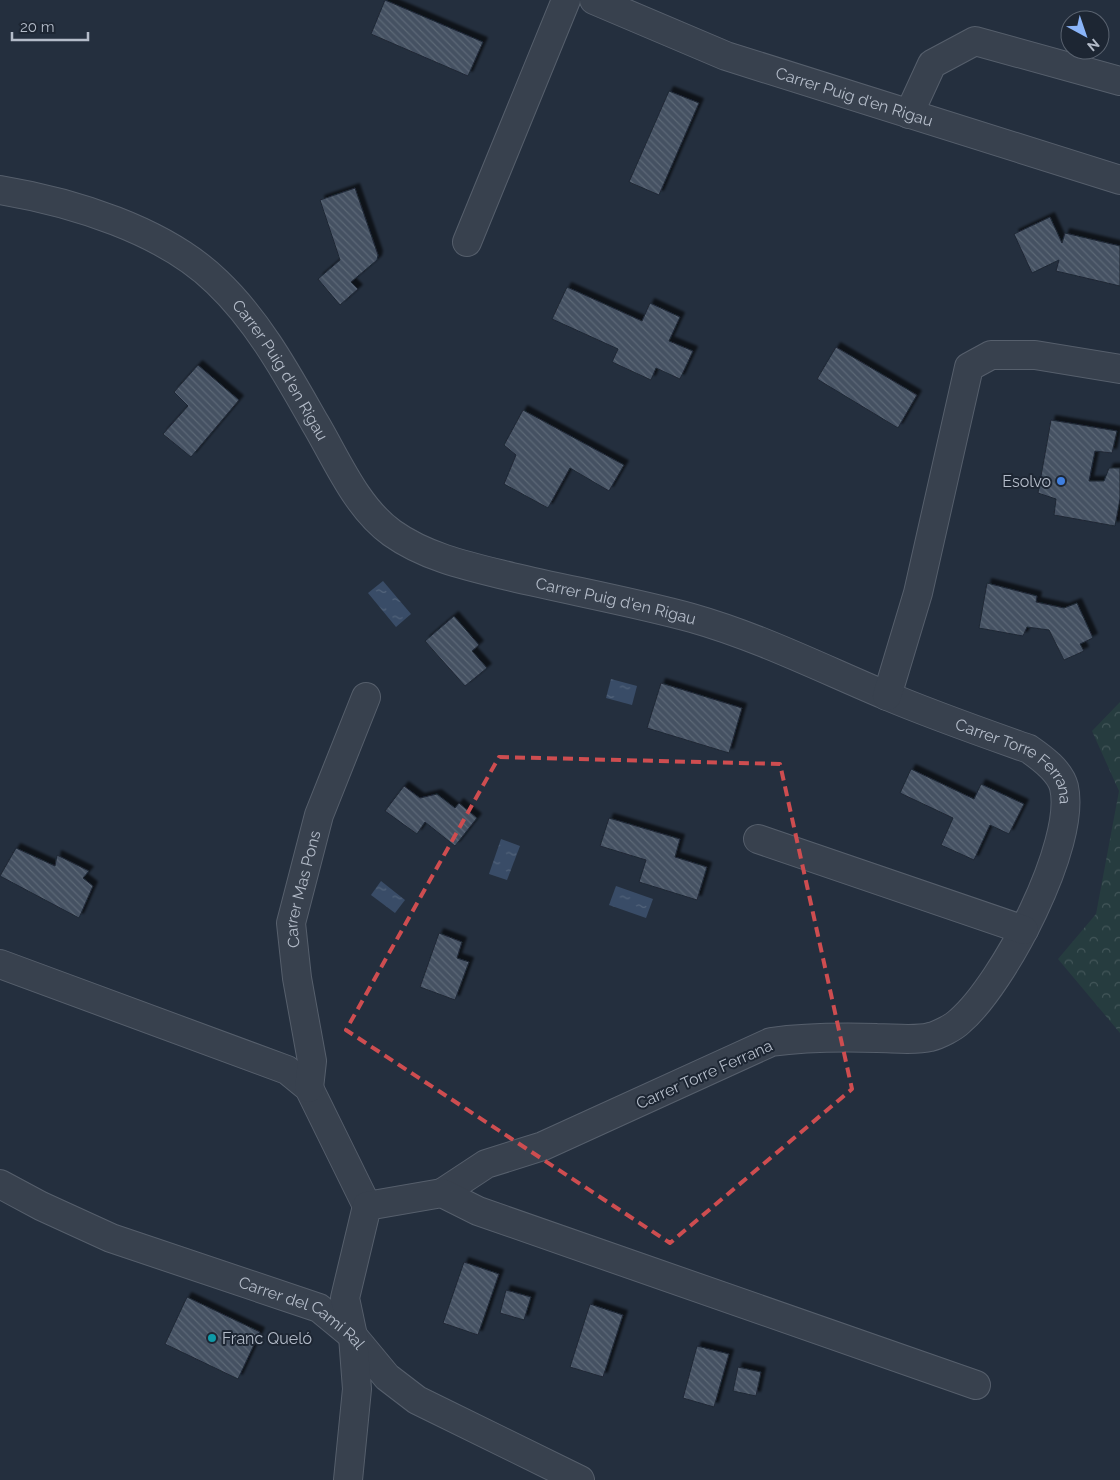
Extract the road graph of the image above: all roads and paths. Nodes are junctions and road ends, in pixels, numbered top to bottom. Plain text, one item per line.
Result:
1 (566, 0) edge
2 (594, 0) edge
3 (1120, 81) edge
4 (909, 114) junction
5 (1120, 180) edge
6 (0, 190) edge
7 (467, 242) dead end
8 (1120, 369) edge
9 (887, 696) junction
10 (366, 697) dead end
11 (758, 839) dead end
12 (1024, 930) junction
13 (0, 964) edge
14 (309, 1088) junction
15 (0, 1184) edge
16 (442, 1193) junction
17 (367, 1206) junction
18 (352, 1336) junction
19 (976, 1385) dead end
20 (348, 1480) edge
21 (580, 1480) edge

1 - 7 street
2 - 4 street, Carrer Puig d'en Rigau
3 - 4 street
4 - 5 street, Carrer Puig d'en Rigau
6 - 9 street, Carrer Puig d'en Rigau
8 - 9 street
9 - 12 street, Carrer Torre Ferrana
10 - 14 street, Carrer Mas Pons
11 - 12 street
12 - 16 street, Carrer Torre Ferrana
13 - 14 street
14 - 17 street
15 - 18 street, Carrer del Camí Ral
16 - 17 street, Carrer Torre Ferrana
16 - 19 street
17 - 18 street
18 - 20 street
18 - 21 street, Carrer del Camí Ral

